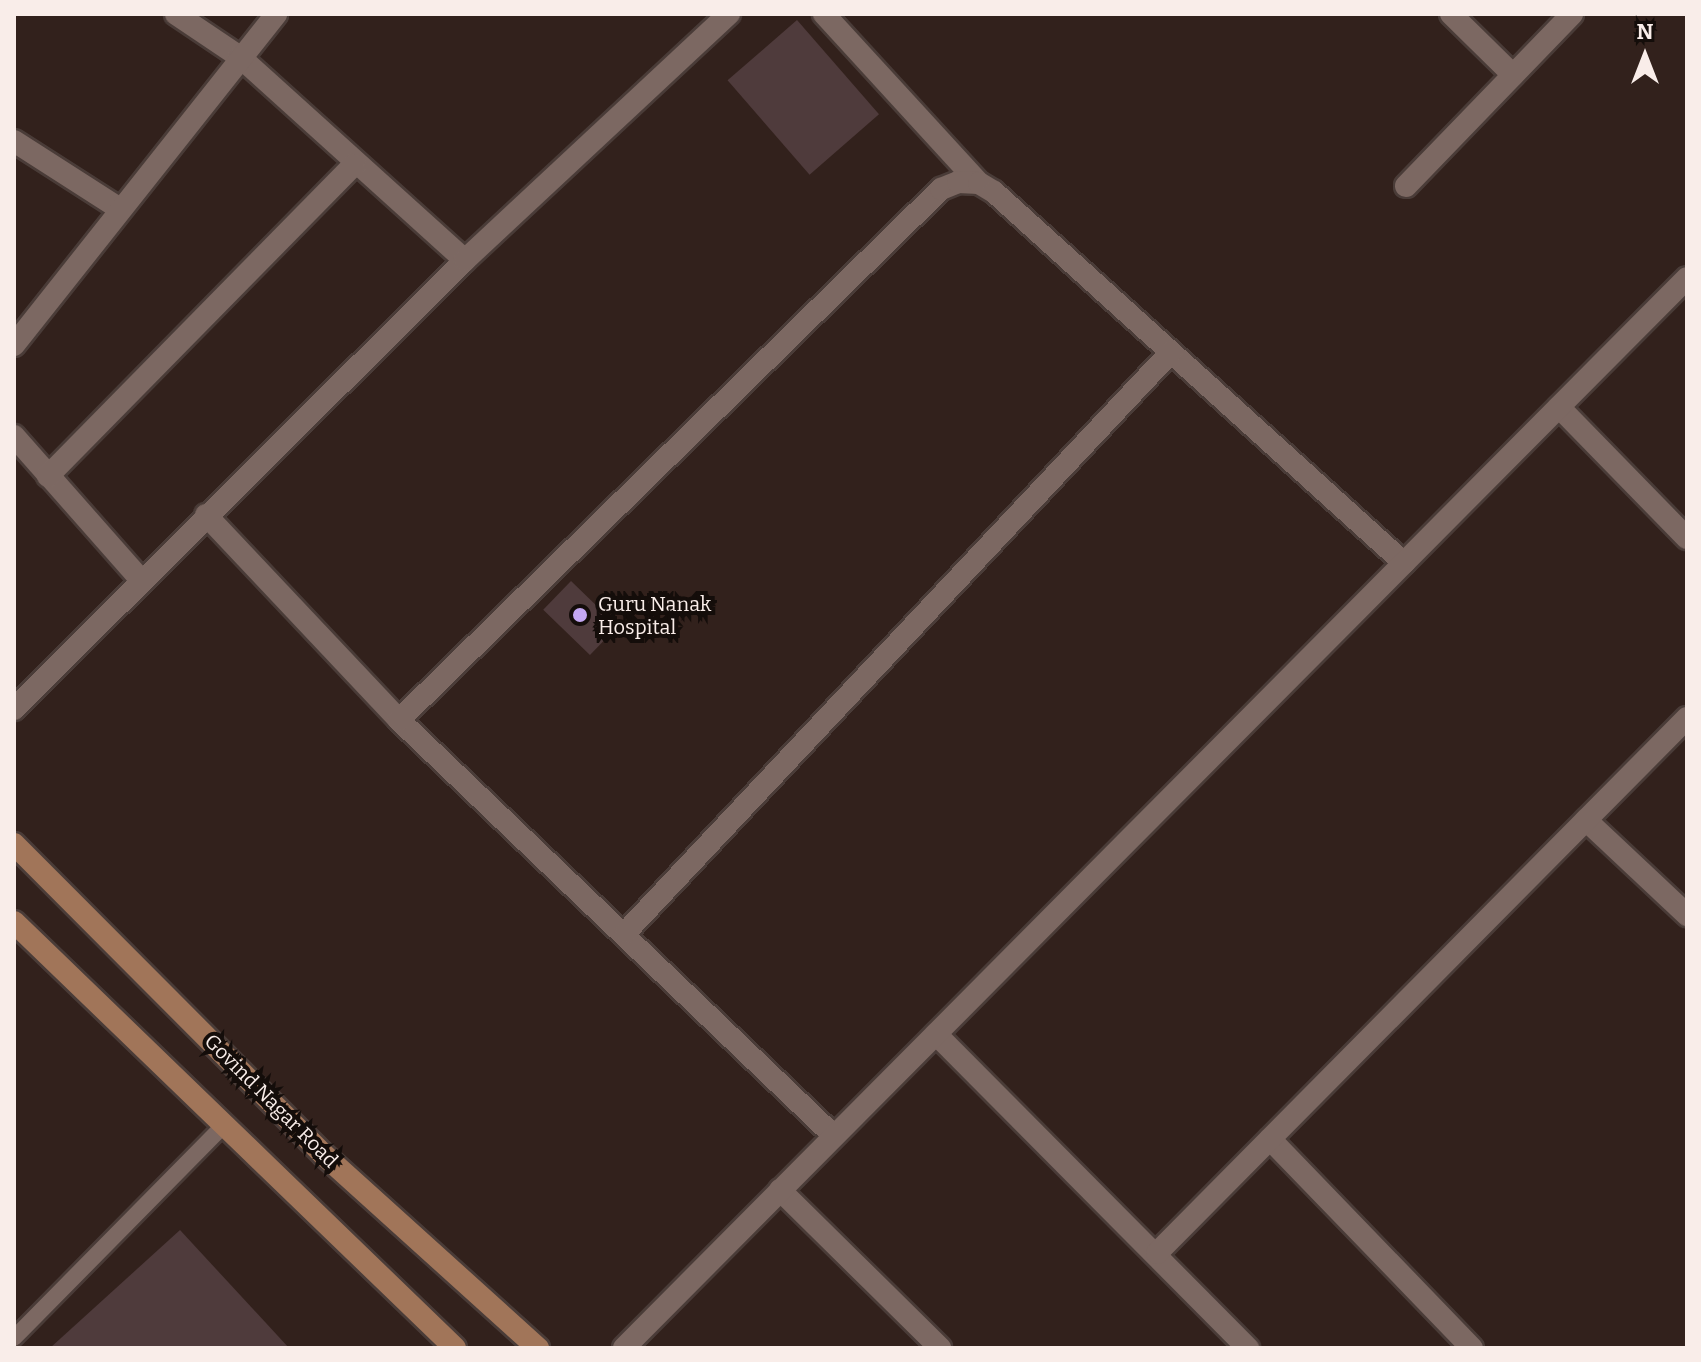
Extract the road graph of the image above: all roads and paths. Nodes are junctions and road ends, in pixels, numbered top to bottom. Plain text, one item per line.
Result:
1 (176, 14) edge
2 (276, 14) edge
3 (729, 14) edge
4 (824, 14) edge
5 (1451, 14) edge
6 (1572, 14) edge
7 (240, 57) junction
8 (1513, 75) junction
9 (14, 141) edge
10 (354, 165) junction
11 (979, 183) junction
12 (1406, 186) dead end
13 (120, 209) junction
14 (465, 260) junction
15 (1687, 278) edge
16 (14, 345) edge
17 (1171, 352) junction
18 (1559, 407) junction
19 (14, 436) edge
20 (48, 476) junction
21 (206, 515) junction
22 (1687, 538) edge
23 (1404, 563) junction
24 (142, 581) junction
25 (14, 709) edge
26 (1687, 718) edge
27 (399, 720) junction
28 (1586, 820) junction
29 (14, 844) edge
30 (1687, 915) edge
31 (14, 922) edge
32 (626, 932) junction
33 (936, 1034) junction
34 (223, 1126) junction
35 (834, 1136) junction
36 (1270, 1139) junction
37 (780, 1190) junction
38 (1157, 1253) junction
39 (14, 1338) edge
40 (455, 1348) edge
41 (538, 1348) edge
42 (624, 1348) edge
43 (940, 1348) edge
44 (1248, 1348) edge
45 (1472, 1348) edge

1 - 7 street
2 - 7 street
3 - 14 street
4 - 11 street
5 - 8 street
6 - 8 street
7 - 10 street
7 - 13 street
8 - 12 street
9 - 13 street
10 - 14 street
10 - 20 street
11 - 17 street
11 - 27 street
13 - 16 street
14 - 21 street
15 - 18 street
17 - 23 street
17 - 32 street
18 - 22 street
18 - 23 street
19 - 20 street
20 - 24 street
21 - 24 street
21 - 27 street
23 - 33 street
24 - 25 street
26 - 28 street
27 - 32 street
28 - 30 street
28 - 36 street
29 - 41 main road, Govind Nagar Road
31 - 34 main road
32 - 35 street
33 - 35 street
33 - 38 street
34 - 39 lane
34 - 40 main road
35 - 37 street
36 - 38 street
36 - 45 street
37 - 42 street
37 - 43 street
38 - 44 street

